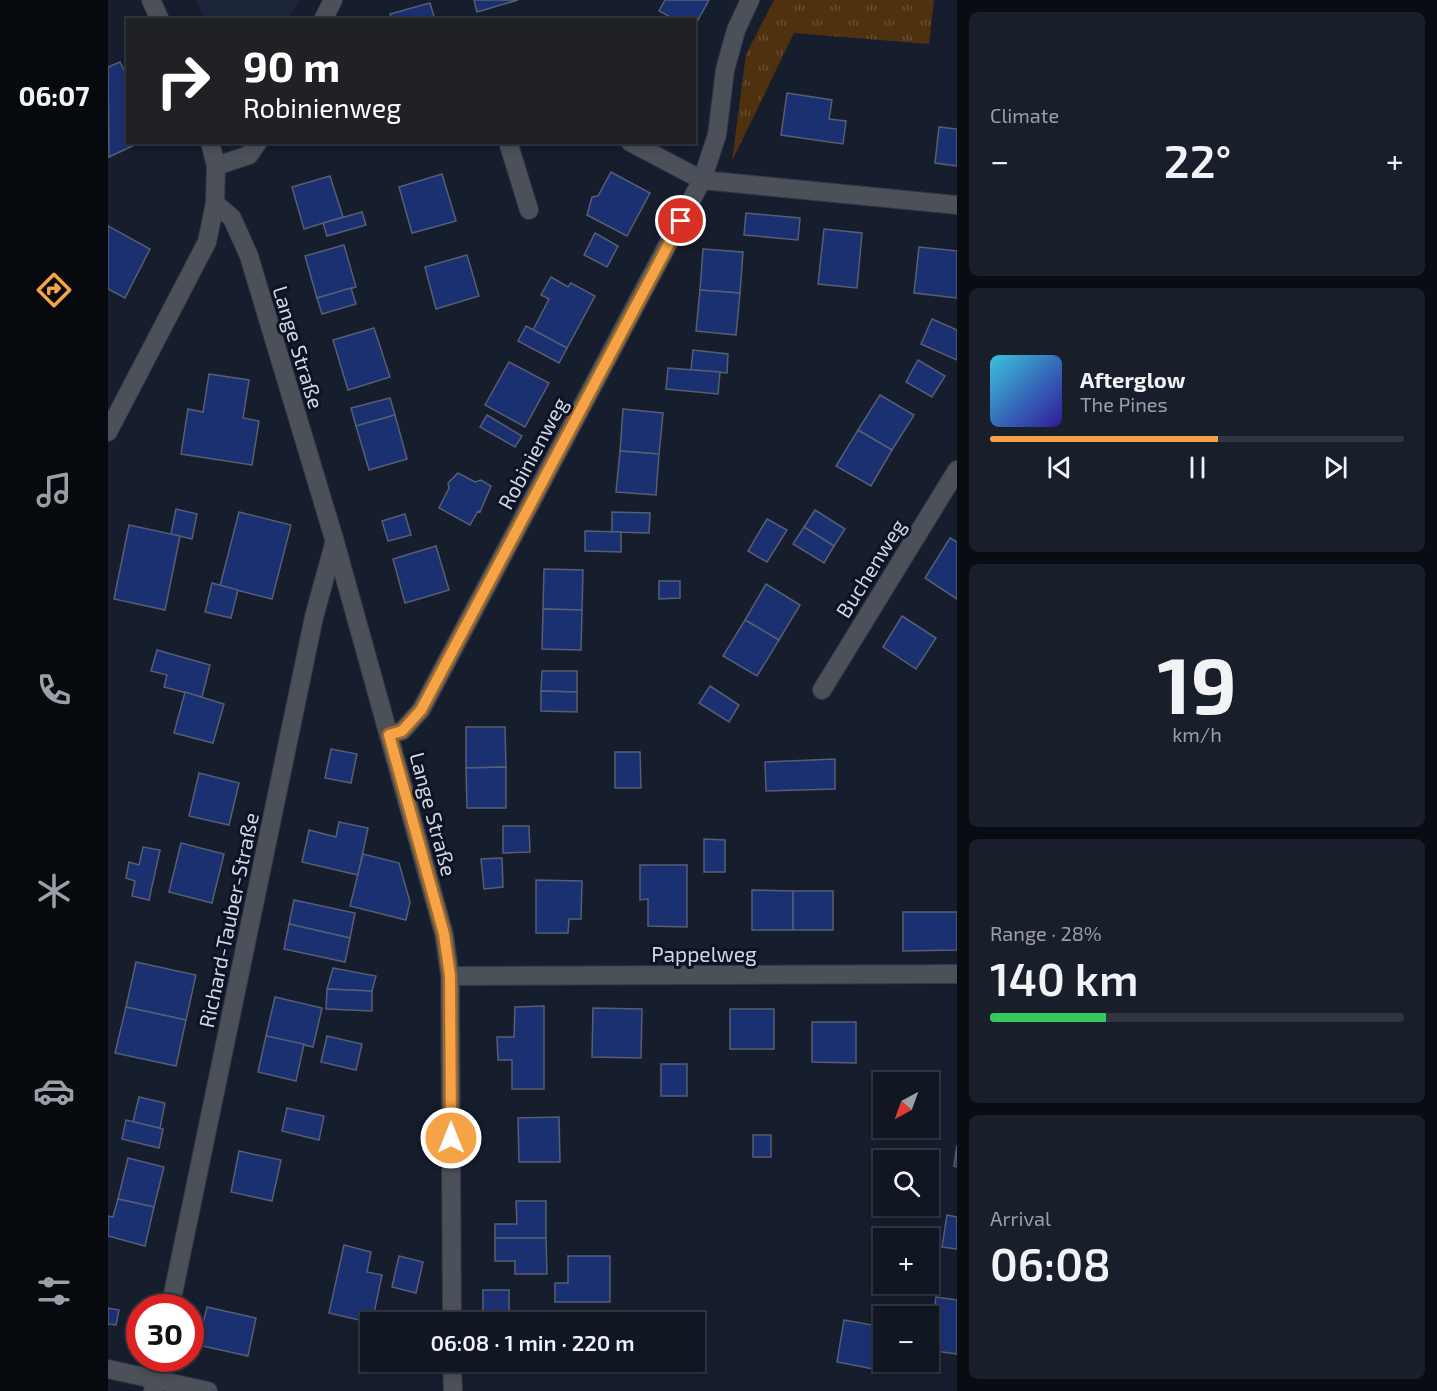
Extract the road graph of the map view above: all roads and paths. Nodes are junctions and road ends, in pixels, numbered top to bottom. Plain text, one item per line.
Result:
1 (152, 0) edge
2 (333, 0) edge
3 (750, 0) edge
4 (159, 18) edge
5 (324, 18) edge
6 (210, 144) edge
7 (257, 144) edge
8 (511, 144) edge
9 (634, 144) edge
10 (216, 166) junction
11 (702, 180) junction
12 (215, 203) junction
13 (957, 205) edge
14 (529, 210) dead end
15 (108, 432) edge
16 (957, 470) edge
17 (335, 542) junction
18 (822, 690) dead end
19 (389, 735) junction
20 (957, 974) edge
21 (450, 976) junction
22 (173, 1294) edge
23 (452, 1312) edge
24 (108, 1369) edge
25 (453, 1372) edge
26 (154, 1385) edge
27 (208, 1391) edge
28 (453, 1391) edge

1 - 4 street
2 - 5 street
3 - 11 street, Robinienweg
6 - 10 street
7 - 10 street
8 - 14 street
9 - 11 street
10 - 12 street
11 - 13 street
11 - 19 street, Robinienweg
12 - 15 street
12 - 17 street, Lange Straße
16 - 18 street, Buchenweg
17 - 19 street, Lange Straße
17 - 22 street, Richard-Tauber-Straße
19 - 21 street, Lange Straße
20 - 21 street, Pappelweg
21 - 23 street, Lange Straße
24 - 26 street
25 - 28 street
26 - 27 street

